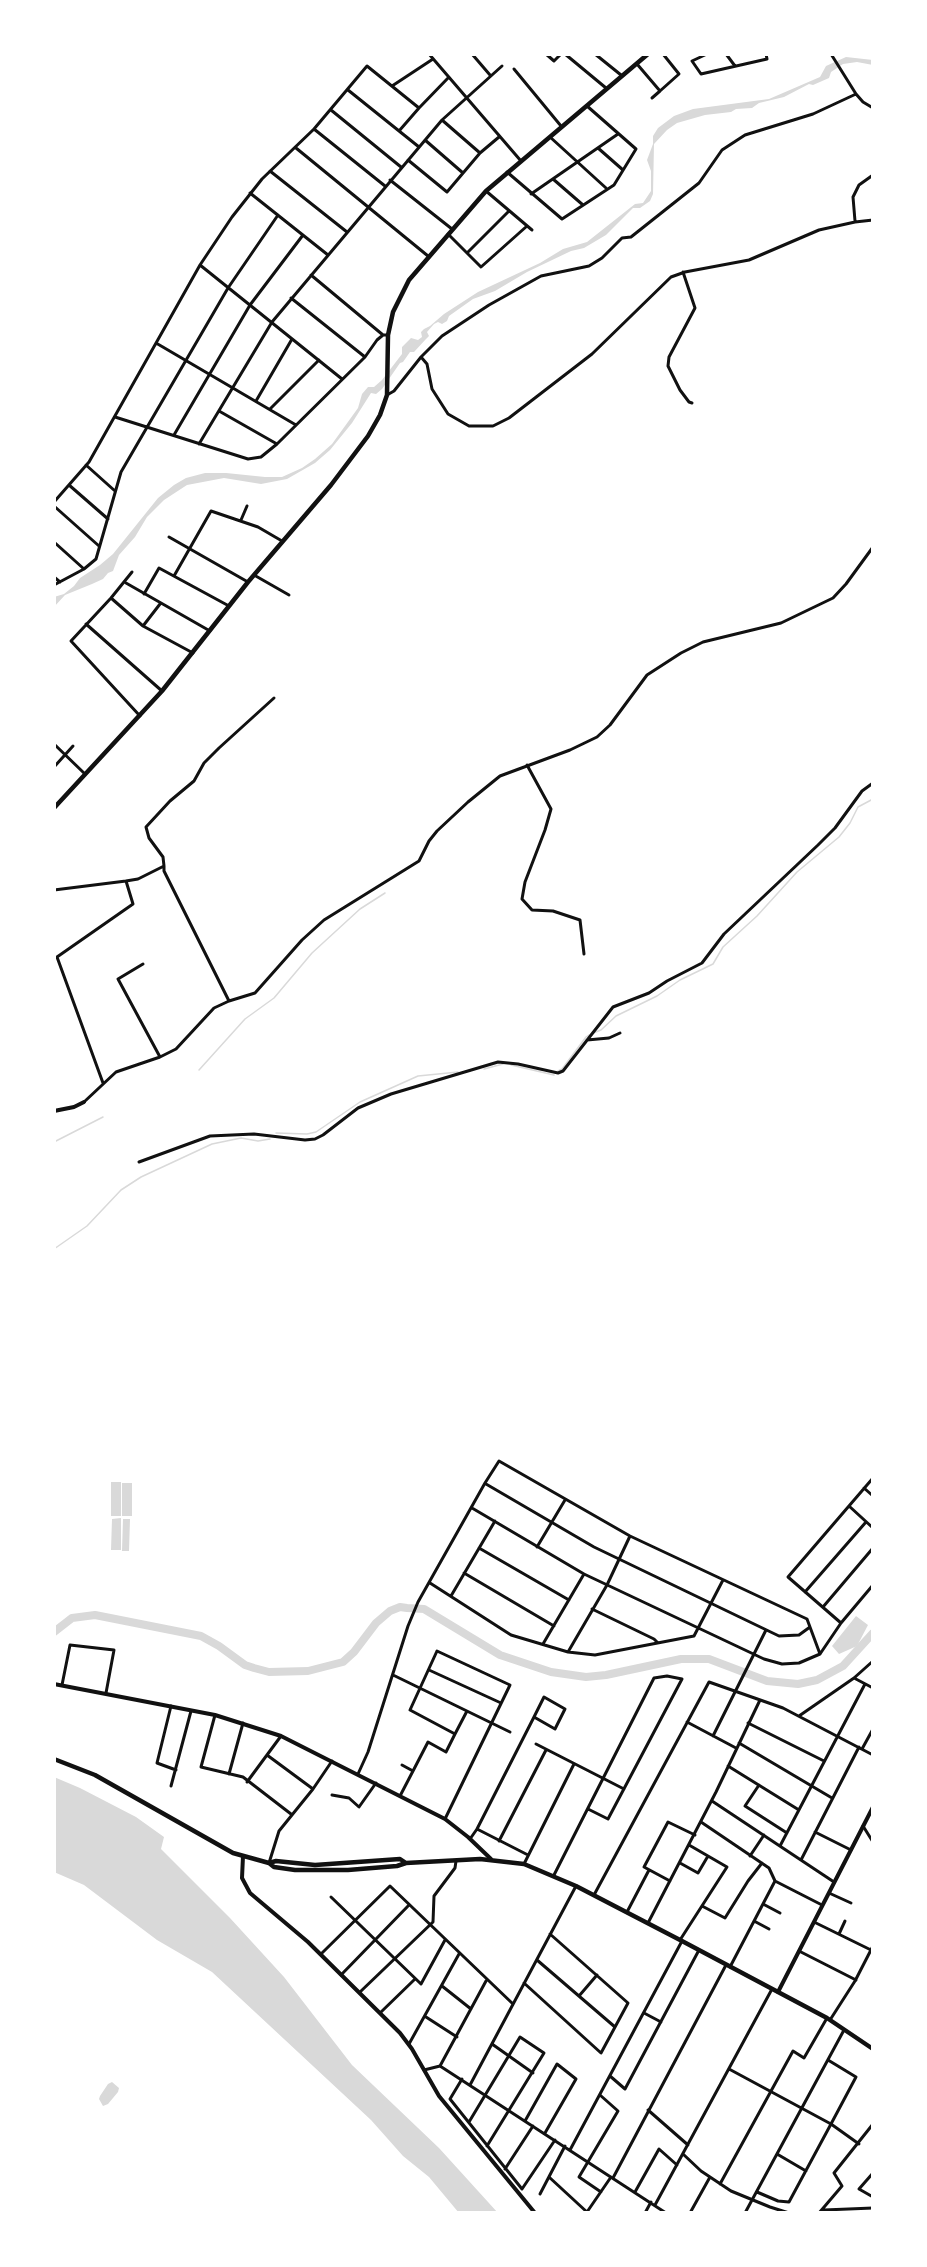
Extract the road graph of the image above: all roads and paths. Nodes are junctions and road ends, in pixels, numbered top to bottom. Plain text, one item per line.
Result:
1 (429, 54) edge
2 (472, 54) edge
3 (546, 54) edge
4 (563, 54) edge
5 (595, 54) edge
6 (648, 54) edge
7 (663, 54) edge
8 (706, 54) edge
9 (726, 54) edge
10 (765, 54) edge
11 (831, 54) edge
12 (434, 59) junction
13 (636, 63) junction
14 (502, 66) dead end
15 (735, 66) junction
16 (514, 69) dead end
17 (490, 75) junction
18 (621, 75) junction
19 (449, 77) junction
20 (392, 86) junction
21 (606, 88) junction
22 (348, 90) junction
23 (660, 91) junction
24 (856, 94) junction
25 (466, 97) junction
26 (652, 98) dead end
27 (586, 105) junction
28 (419, 108) junction
29 (873, 108) edge
30 (331, 110) junction
31 (442, 120) junction
32 (561, 126) junction
33 (314, 129) junction
34 (399, 131) junction
35 (618, 134) junction
36 (499, 137) junction
37 (549, 137) junction
38 (425, 140) junction
39 (419, 147) junction
40 (296, 148) junction
41 (597, 148) junction
42 (480, 153) junction
43 (408, 160) junction
44 (520, 161) junction
45 (576, 163) junction
46 (401, 167) junction
47 (623, 170) junction
48 (270, 171) junction
49 (507, 172) junction
50 (463, 173) junction
51 (873, 175) edge
52 (553, 179) junction
53 (390, 180) junction
54 (385, 186) junction
55 (606, 188) junction
56 (486, 191) junction
57 (250, 193) junction
58 (531, 194) junction
59 (583, 205) junction
60 (368, 207) junction
61 (509, 211) junction
62 (278, 214) junction
63 (873, 220) edge
64 (855, 222) junction
65 (527, 226) junction
66 (452, 229) junction
67 (532, 230) dead end
68 (347, 232) junction
69 (448, 234) junction
70 (303, 235) junction
71 (467, 253) junction
72 (328, 255) junction
73 (428, 256) junction
74 (200, 265) junction
75 (683, 272) junction
76 (311, 275) junction
77 (228, 288) junction
78 (291, 298) junction
79 (250, 305) junction
80 (272, 322) junction
81 (386, 335) junction
82 (292, 339) junction
83 (156, 343) junction
84 (365, 357) junction
85 (421, 357) junction
86 (186, 360) junction
87 (319, 360) junction
88 (210, 374) junction
89 (342, 379) junction
90 (233, 388) junction
91 (387, 392) junction
92 (256, 402) junction
93 (692, 403) dead end
94 (270, 410) junction
95 (219, 411) junction
96 (115, 417) junction
97 (296, 425) junction
98 (146, 427) junction
99 (174, 435) junction
100 (199, 444) junction
101 (277, 444) junction
102 (87, 465) junction
103 (69, 484) junction
104 (115, 491) junction
105 (54, 504) edge
106 (247, 506) dead end
107 (108, 519) junction
108 (241, 520) junction
109 (169, 537) dead end
110 (282, 541) junction
111 (54, 542) edge
112 (99, 546) junction
113 (873, 547) edge
114 (189, 549) junction
115 (84, 569) junction
116 (132, 572) dead end
117 (254, 575) junction
118 (174, 576) junction
119 (54, 577) edge
120 (60, 582) junction
121 (125, 582) junction
122 (248, 582) junction
123 (54, 585) edge
124 (144, 594) junction
125 (289, 595) dead end
126 (111, 598) junction
127 (160, 603) junction
128 (229, 606) junction
129 (86, 624) junction
130 (143, 626) junction
131 (210, 631) junction
132 (193, 653) junction
133 (162, 691) junction
134 (274, 698) dead end
135 (140, 716) junction
136 (54, 744) edge
137 (73, 746) dead end
138 (65, 754) junction
139 (527, 765) junction
140 (54, 767) edge
141 (85, 774) junction
142 (873, 783) edge
143 (54, 808) edge
144 (164, 866) junction
145 (126, 881) junction
146 (54, 890) edge
147 (584, 954) dead end
148 (142, 964) dead end
149 (229, 1001) junction
150 (620, 1033) dead end
151 (589, 1039) junction
152 (160, 1057) junction
153 (103, 1083) junction
154 (84, 1102) joint
155 (54, 1111) edge
156 (139, 1162) dead end
157 (873, 1478) edge
158 (485, 1483) junction
159 (864, 1488) junction
160 (873, 1496) edge
161 (565, 1500) junction
162 (849, 1506) junction
163 (472, 1508) junction
164 (495, 1521) junction
165 (551, 1522) junction
166 (866, 1522) junction
167 (873, 1528) edge
168 (630, 1536) junction
169 (537, 1547) junction
170 (479, 1548) junction
171 (873, 1548) edge
172 (619, 1559) junction
173 (464, 1573) junction
174 (584, 1574) junction
175 (723, 1580) junction
176 (430, 1583) junction
177 (607, 1585) junction
178 (873, 1586) edge
179 (805, 1592) junction
180 (451, 1596) junction
181 (569, 1600) junction
182 (711, 1603) junction
183 (823, 1607) junction
184 (592, 1609) junction
185 (841, 1623) junction
186 (554, 1626) junction
187 (699, 1628) junction
188 (810, 1628) junction
189 (766, 1630) junction
190 (658, 1643) junction
191 (543, 1644) junction
192 (568, 1652) junction
193 (754, 1654) junction
194 (820, 1654) junction
195 (873, 1661) edge
196 (429, 1670) junction
197 (393, 1675) junction
198 (854, 1678) junction
199 (54, 1684) edge
200 (865, 1684) junction
201 (62, 1685) junction
202 (420, 1688) junction
203 (873, 1688) edge
204 (736, 1691) junction
205 (106, 1693) junction
206 (760, 1700) junction
207 (501, 1703) junction
208 (171, 1706) junction
209 (192, 1711) junction
210 (467, 1711) junction
211 (215, 1715) junction
212 (799, 1716) junction
213 (534, 1717) junction
214 (243, 1722) junction
215 (687, 1722) junction
216 (491, 1723) junction
217 (748, 1723) junction
218 (873, 1729) edge
219 (510, 1732) dead end
220 (455, 1734) junction
221 (281, 1736) junction
222 (713, 1736) junction
223 (837, 1736) junction
224 (739, 1743) junction
225 (536, 1744) dead end
226 (736, 1748) junction
227 (860, 1748) junction
228 (546, 1750) junction
229 (267, 1755) junction
230 (873, 1755) edge
231 (54, 1759) edge
232 (332, 1761) junction
233 (824, 1761) junction
234 (574, 1764) junction
235 (402, 1765) dead end
236 (728, 1766) junction
237 (176, 1770) junction
238 (413, 1771) junction
239 (229, 1774) junction
240 (358, 1774) junction
241 (603, 1779) junction
242 (247, 1782) junction
243 (376, 1783) junction
244 (759, 1785) junction
245 (171, 1786) dead end
246 (811, 1787) junction
247 (313, 1789) junction
248 (624, 1789) junction
249 (332, 1795) dead end
250 (400, 1796) junction
251 (832, 1798) junction
252 (712, 1801) junction
253 (873, 1806) edge
254 (588, 1809) junction
255 (799, 1810) junction
256 (291, 1814) junction
257 (445, 1819) junction
258 (866, 1821) junction
259 (701, 1822) junction
260 (873, 1824) edge
261 (863, 1826) junction
262 (477, 1829) junction
263 (815, 1832) junction
264 (787, 1833) junction
265 (694, 1835) junction
266 (764, 1835) junction
267 (470, 1839) junction
268 (499, 1841) junction
269 (873, 1842) edge
270 (689, 1845) junction
271 (780, 1846) junction
272 (850, 1850) junction
273 (528, 1855) junction
274 (243, 1856) junction
275 (708, 1856) junction
276 (750, 1856) junction
277 (490, 1859) junction
278 (457, 1860) junction
279 (801, 1860) junction
280 (269, 1863) junction
281 (680, 1863) junction
282 (762, 1863) junction
283 (524, 1864) junction
284 (649, 1870) junction
285 (554, 1875) junction
286 (670, 1881) junction
287 (775, 1881) junction
288 (834, 1882) junction
289 (576, 1886) junction
290 (829, 1893) junction
291 (594, 1895) junction
292 (331, 1897) dead end
293 (851, 1903) dead end
294 (763, 1904) junction
295 (410, 1905) junction
296 (822, 1905) junction
297 (702, 1906) junction
298 (627, 1912) junction
299 (780, 1913) dead end
300 (355, 1920) junction
301 (754, 1921) junction
302 (845, 1921) dead end
303 (814, 1922) junction
304 (648, 1923) junction
305 (430, 1925) junction
306 (769, 1929) dead end
307 (550, 1934) junction
308 (839, 1934) junction
309 (375, 1940) junction
310 (445, 1940) junction
311 (681, 1940) junction
312 (872, 1948) edge
313 (699, 1950) junction
314 (799, 1951) junction
315 (321, 1954) junction
316 (459, 1954) junction
317 (395, 1959) junction
318 (537, 1960) junction
319 (728, 1966) junction
320 (341, 1975) junction
321 (597, 1975) junction
322 (415, 1979) junction
323 (856, 1980) junction
324 (486, 1981) junction
325 (525, 1983) junction
326 (442, 1985) junction
327 (772, 1989) junction
328 (360, 1992) junction
329 (778, 1992) junction
330 (579, 1996) junction
331 (513, 2004) junction
332 (471, 2009) junction
333 (380, 2013) junction
334 (644, 2013) junction
335 (426, 2017) junction
336 (829, 2019) junction
337 (661, 2022) junction
338 (615, 2027) junction
339 (845, 2028) junction
340 (457, 2037) junction
341 (409, 2044) junction
342 (492, 2044) junction
343 (873, 2049) edge
344 (509, 2056) junction
345 (828, 2060) junction
346 (440, 2066) junction
347 (729, 2069) junction
348 (424, 2070) junction
349 (533, 2073) junction
350 (610, 2076) junction
351 (462, 2079) junction
352 (470, 2085) junction
353 (771, 2092) junction
354 (600, 2095) junction
355 (486, 2096) junction
356 (801, 2109) junction
357 (648, 2110) junction
358 (510, 2111) junction
359 (525, 2121) junction
360 (469, 2122) junction
361 (831, 2124) junction
362 (873, 2124) edge
363 (533, 2126) junction
364 (545, 2133) junction
365 (555, 2140) junction
366 (859, 2144) junction
367 (688, 2145) junction
368 (488, 2146) junction
369 (565, 2146) junction
370 (570, 2150) junction
371 (683, 2154) junction
372 (777, 2154) junction
373 (588, 2162) junction
374 (677, 2164) junction
375 (505, 2169) junction
376 (806, 2171) junction
377 (873, 2173) edge
378 (549, 2177) junction
379 (612, 2177) junction
380 (710, 2177) junction
381 (720, 2184) junction
382 (601, 2192) junction
383 (635, 2192) junction
384 (757, 2192) junction
385 (540, 2194) dead end
386 (873, 2197) edge
387 (752, 2200) junction
388 (651, 2202) junction
389 (655, 2205) junction
390 (873, 2208) edge
391 (823, 2210) junction
392 (587, 2212) edge
393 (535, 2213) edge
394 (645, 2213) edge
395 (666, 2213) edge
396 (690, 2213) edge
397 (745, 2213) edge
398 (789, 2213) edge
399 (819, 2213) edge

1 - 12 street
2 - 17 street
3 - 4 street
4 - 21 street
5 - 18 street
6 - 13 highway
7 - 23 street
8 - 15 street
9 - 15 street
10 - 15 street
11 - 24 street
12 - 19 street
12 - 20 street
13 - 18 highway
13 - 23 street
14 - 17 street
16 - 32 street
17 - 25 street
18 - 21 highway
19 - 25 street
19 - 28 street
20 - 22 street
20 - 28 street
21 - 27 highway
22 - 30 street
22 - 34 street
23 - 26 street
24 - 29 street
24 - 85 street
25 - 31 street
25 - 36 street
27 - 32 highway
27 - 35 street
28 - 34 street
30 - 33 street
30 - 46 street
31 - 38 street
31 - 42 street
32 - 37 highway
33 - 40 street
33 - 54 street
34 - 39 street
35 - 41 street
35 - 47 street
36 - 42 street
36 - 44 street
37 - 44 highway
37 - 45 street
38 - 39 street
38 - 50 street
39 - 43 street
40 - 48 street
40 - 60 street
41 - 45 street
41 - 47 street
42 - 50 street
43 - 46 street
43 - 50 street
44 - 49 highway
45 - 52 street
45 - 55 street
46 - 53 street
47 - 55 street
48 - 57 street
48 - 68 street
49 - 56 highway
49 - 58 street
51 - 64 street
52 - 58 street
52 - 59 street
53 - 54 street
53 - 66 street
54 - 60 street
55 - 59 street
56 - 61 street
56 - 66 highway
57 - 62 street
57 - 74 street
58 - 59 street
60 - 68 street
60 - 73 street
61 - 65 street
61 - 71 street
62 - 70 street
62 - 77 street
63 - 64 street
64 - 75 street
65 - 67 street
65 - 71 street
66 - 69 highway
68 - 72 street
69 - 71 street
69 - 73 highway
70 - 72 street
70 - 79 street
72 - 76 street
73 - 81 highway
74 - 77 street
74 - 83 street
75 - 85 street
75 - 93 street
76 - 78 street
76 - 81 street
77 - 79 street
77 - 86 street
78 - 80 street
78 - 84 street
79 - 80 street
79 - 88 street
80 - 82 street
80 - 90 street
81 - 84 street
81 - 91 highway
82 - 87 street
82 - 92 street
83 - 86 street
83 - 96 street
84 - 89 street
85 - 91 street
86 - 88 street
86 - 98 street
87 - 89 street
87 - 94 street
88 - 90 street
88 - 99 street
89 - 97 street
90 - 92 street
90 - 95 street
91 - 110 highway
92 - 94 street
94 - 97 street
95 - 100 street
95 - 101 street
96 - 98 street
96 - 102 street
97 - 101 street
98 - 99 street
98 - 104 street
99 - 100 street
100 - 101 street
102 - 103 street
102 - 104 street
103 - 105 street
103 - 107 street
104 - 107 street
105 - 112 street
106 - 108 street
107 - 112 street
108 - 110 street
108 - 114 street
109 - 114 street
110 - 117 highway
111 - 115 street
112 - 115 street
113 - 139 street
114 - 118 street
114 - 122 street
115 - 120 street
116 - 121 street
117 - 122 highway
117 - 125 street
118 - 124 street
118 - 128 street
119 - 120 street
120 - 123 street
121 - 124 street
121 - 126 street
122 - 128 highway
124 - 127 street
126 - 129 street
126 - 130 street
127 - 130 street
127 - 131 street
128 - 131 highway
129 - 133 street
129 - 135 street
130 - 132 street
131 - 132 highway
132 - 133 highway
133 - 135 highway
134 - 144 street
135 - 141 highway
136 - 138 street
137 - 138 street
138 - 140 street
138 - 141 street
139 - 147 street
139 - 149 street
141 - 143 highway
142 - 151 street
144 - 145 street
144 - 149 street
145 - 146 street
145 - 153 street
148 - 152 street
149 - 152 street
150 - 151 street
151 - 156 street
152 - 153 street
153 - 154 street
154 - 155 street
157 - 159 street
158 - 161 street
158 - 163 street
158 - 165 street
159 - 160 street
159 - 162 street
161 - 165 street
161 - 168 street
162 - 166 street
162 - 179 street
163 - 164 street
163 - 176 street
164 - 169 street
164 - 170 street
165 - 169 street
165 - 172 street
166 - 167 street
166 - 179 street
168 - 172 street
168 - 175 street
169 - 174 street
170 - 173 street
170 - 181 street
171 - 183 street
172 - 177 street
172 - 182 street
173 - 180 street
173 - 186 street
174 - 177 street
174 - 181 street
175 - 182 street
175 - 188 street
176 - 180 street
176 - 197 street
177 - 184 street
177 - 187 street
178 - 185 street
179 - 183 street
180 - 191 street
181 - 186 street
182 - 187 street
182 - 189 street
183 - 185 street
184 - 190 street
184 - 192 street
185 - 194 street
186 - 191 street
187 - 190 street
187 - 193 street
188 - 189 street
188 - 194 street
189 - 193 street
190 - 192 street
191 - 192 street
193 - 194 street
193 - 204 street
195 - 198 street
196 - 202 street
196 - 207 street
196 - 207 street
197 - 202 street
197 - 240 street
198 - 200 street
198 - 212 street
199 - 201 street
200 - 203 street
200 - 223 street
201 - 205 street
201 - 205 street
202 - 210 street
202 - 220 street
204 - 206 street
204 - 215 street
204 - 222 street
205 - 208 street
206 - 212 street
206 - 217 street
207 - 216 street
208 - 209 street
208 - 237 street
209 - 211 street
209 - 237 street
210 - 216 street
210 - 220 street
211 - 214 street
211 - 239 street
212 - 223 street
213 - 213 street
213 - 262 street
214 - 221 street
214 - 239 street
215 - 222 street
215 - 291 street
216 - 219 street
216 - 257 street
217 - 224 street
217 - 233 street
218 - 227 street
220 - 238 street
221 - 229 street
221 - 232 street
222 - 226 street
223 - 227 street
223 - 233 street
224 - 226 street
224 - 246 street
225 - 228 street
226 - 236 street
227 - 230 street
227 - 251 street
228 - 234 street
228 - 268 street
229 - 242 street
229 - 247 street
231 - 274 highway
232 - 240 street
232 - 247 street
233 - 246 street
234 - 241 street
234 - 273 street
235 - 238 street
236 - 244 street
236 - 252 street
237 - 245 street
238 - 250 street
239 - 242 street
240 - 243 street
241 - 248 street
241 - 248 street
241 - 254 street
242 - 256 street
243 - 249 street
243 - 250 street
244 - 255 street
244 - 264 street
246 - 251 street
246 - 255 street
247 - 256 street
248 - 254 street
250 - 257 street
251 - 263 street
252 - 259 street
252 - 266 street
253 - 258 street
254 - 285 street
255 - 264 street
256 - 280 street
257 - 267 street
258 - 260 street
258 - 261 street
259 - 265 street
259 - 276 street
261 - 269 street
261 - 272 street
262 - 267 street
262 - 268 street
263 - 272 street
263 - 279 street
264 - 271 street
265 - 270 street
265 - 284 street
266 - 271 street
266 - 276 street
267 - 277 street
268 - 273 street
270 - 275 street
270 - 281 street
271 - 279 street
272 - 288 street
273 - 283 street
274 - 280 highway
274 - 315 street
275 - 281 street
275 - 297 street
276 - 282 street
277 - 278 highway
277 - 283 highway
278 - 280 highway
278 - 305 street
279 - 288 street
281 - 286 street
282 - 287 street
282 - 297 street
283 - 285 highway
284 - 286 street
284 - 298 street
285 - 289 highway
286 - 304 street
287 - 294 street
287 - 296 street
288 - 290 street
289 - 291 highway
289 - 307 street
290 - 293 street
290 - 296 street
291 - 298 highway
292 - 300 street
294 - 299 street
294 - 301 street
295 - 300 street
295 - 305 street
295 - 309 street
296 - 303 street
297 - 311 street
298 - 304 highway
300 - 309 street
300 - 315 street
301 - 306 street
301 - 319 street
302 - 308 street
303 - 308 street
303 - 314 street
304 - 311 highway
305 - 310 street
305 - 317 street
307 - 318 street
307 - 321 street
308 - 312 street
309 - 317 street
309 - 320 street
310 - 316 street
310 - 322 street
311 - 313 highway
311 - 334 street
312 - 323 street
313 - 319 highway
313 - 337 street
314 - 323 street
314 - 329 street
315 - 320 street
316 - 324 street
316 - 326 street
317 - 322 street
317 - 328 street
318 - 325 street
318 - 330 street
319 - 327 highway
319 - 357 street
320 - 328 street
321 - 330 street
321 - 338 street
322 - 333 street
323 - 336 street
324 - 331 street
324 - 332 street
325 - 331 street
325 - 338 street
326 - 332 street
326 - 335 street
327 - 329 highway
327 - 347 street
328 - 333 street
329 - 336 highway
330 - 338 street
331 - 342 street
332 - 340 street
333 - 341 street
334 - 337 street
334 - 350 street
335 - 340 street
335 - 341 street
336 - 339 highway
336 - 353 street
337 - 350 street
339 - 343 highway
339 - 345 street
340 - 346 street
341 - 348 street
342 - 344 street
342 - 352 street
344 - 349 street
344 - 349 street
344 - 355 street
345 - 356 street
345 - 361 street
346 - 348 street
346 - 351 street
347 - 353 street
347 - 367 street
348 - 393 street
349 - 358 street
350 - 354 street
351 - 352 street
351 - 360 street
352 - 355 street
353 - 356 street
353 - 381 street
354 - 370 street
354 - 373 street
355 - 358 street
355 - 360 street
356 - 361 street
356 - 372 street
357 - 367 street
357 - 379 street
358 - 359 street
358 - 368 street
359 - 363 street
359 - 364 street
360 - 368 street
361 - 366 street
361 - 376 street
362 - 366 street
363 - 364 street
363 - 375 street
364 - 365 street
365 - 369 street
365 - 375 street
366 - 391 street
367 - 371 street
368 - 375 street
369 - 370 street
369 - 378 street
370 - 373 street
371 - 374 street
371 - 380 street
372 - 376 street
372 - 384 street
373 - 379 street
373 - 382 street
374 - 383 street
374 - 389 street
376 - 384 street
377 - 386 street
378 - 385 street
378 - 392 street
379 - 382 street
379 - 383 street
380 - 381 street
380 - 396 street
381 - 387 street
382 - 392 street
383 - 388 street
384 - 387 street
387 - 397 street
387 - 398 street
388 - 389 street
388 - 394 street
389 - 395 street
390 - 391 street
391 - 399 street

